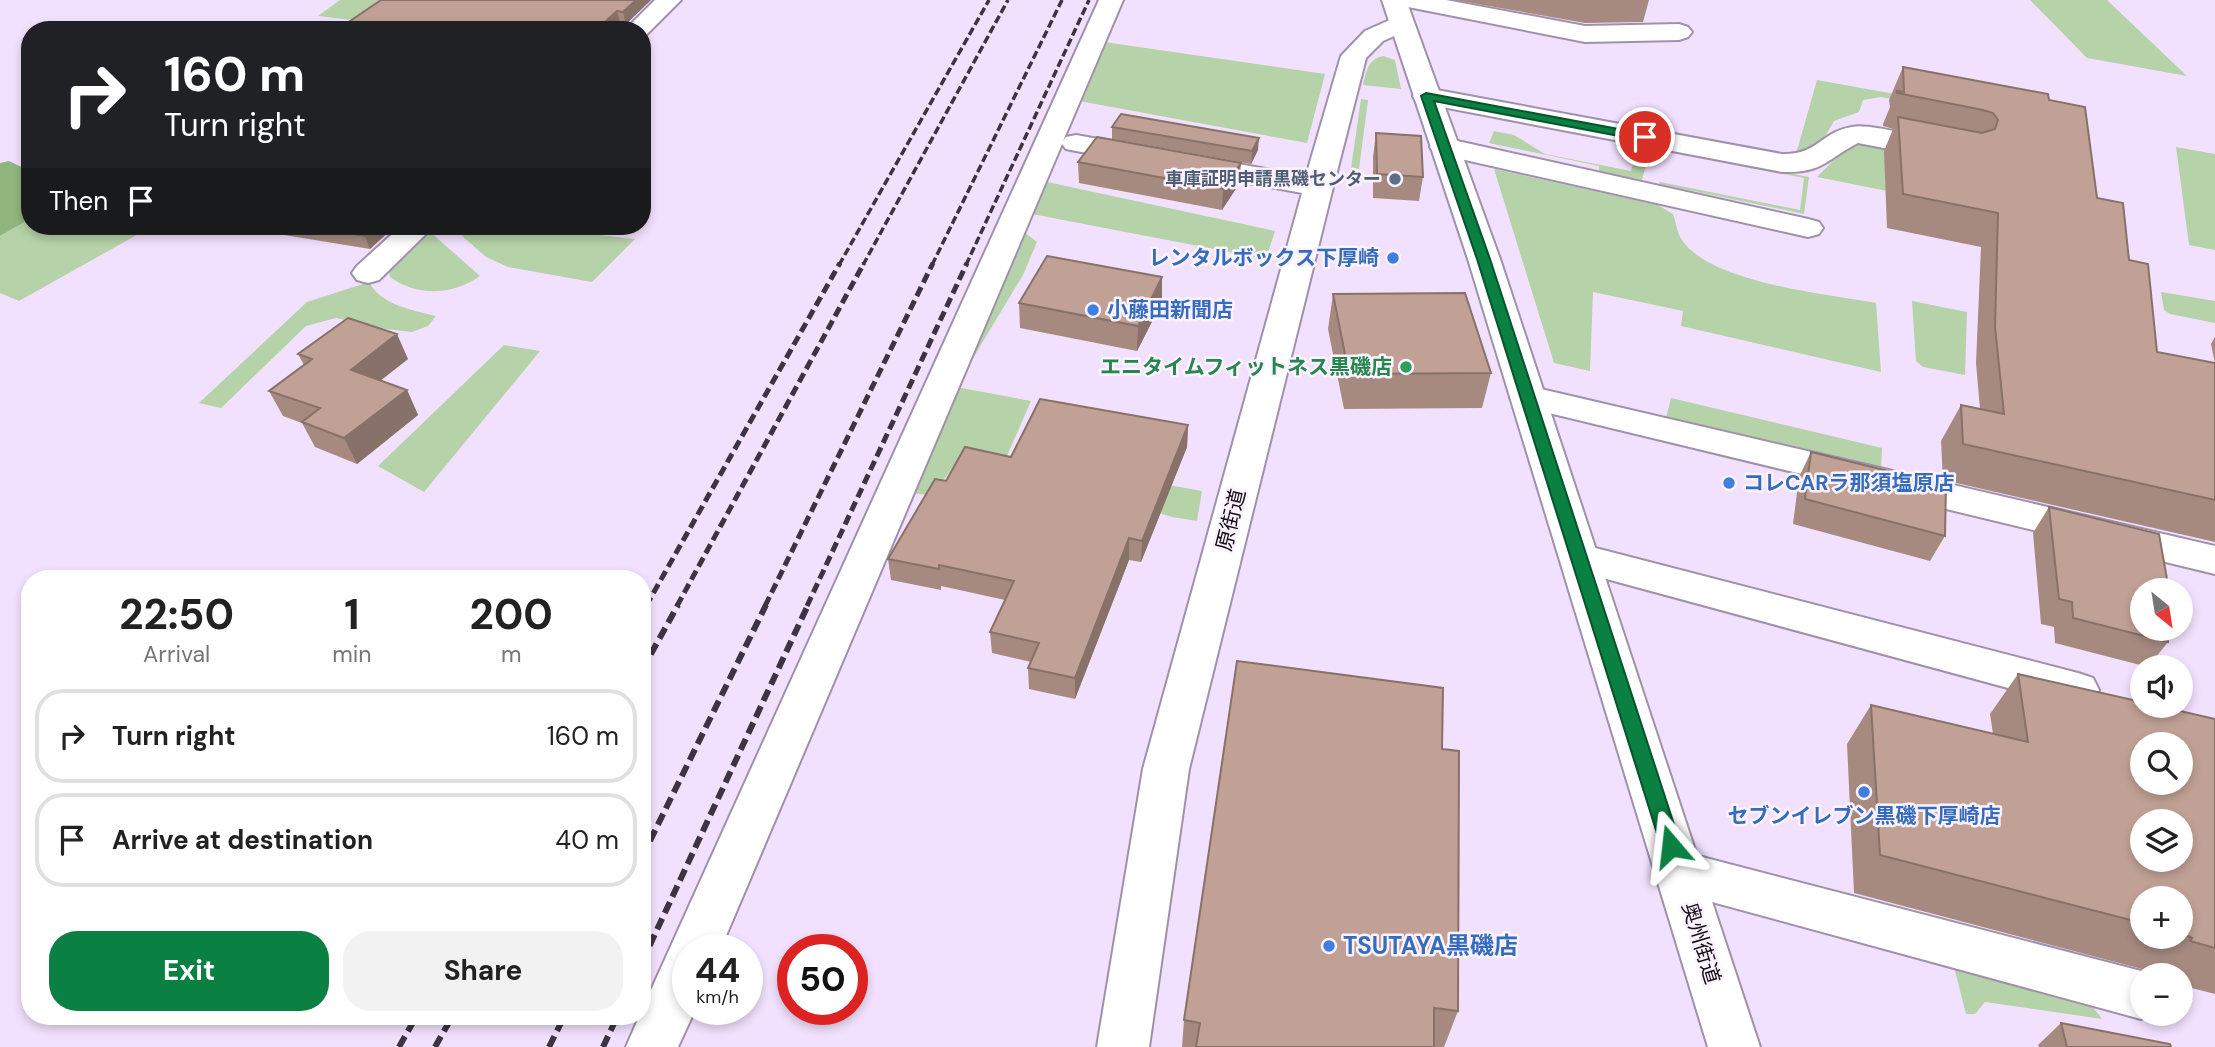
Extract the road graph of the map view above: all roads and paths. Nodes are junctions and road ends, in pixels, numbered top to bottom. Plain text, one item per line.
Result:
1 (669, 0) edge
2 (1111, 0) edge
3 (1401, 8) edge
4 (647, 21) edge
5 (1679, 32) dead end
6 (1426, 96) junction
7 (1076, 143) dead end
8 (1444, 147) junction
9 (1966, 155) edge
10 (1318, 187) junction
11 (1808, 228) dead end
12 (409, 235) edge
13 (368, 273) dead end
14 (1528, 397) junction
15 (1580, 558) junction
16 (2215, 561) edge
17 (2120, 701) edge
18 (1679, 872) junction
19 (702, 934) edge
20 (2130, 992) edge
21 (672, 1003) edge
22 (652, 1047) edge
23 (1123, 1047) edge
24 (1734, 1047) edge

1 - 4 street
2 - 19 street
3 - 5 street
3 - 6 street, 奥州街道
3 - 10 street, 原街道
6 - 8 street, 奥州街道
6 - 9 street
7 - 10 street
8 - 11 street
8 - 14 street, 奥州街道
10 - 23 street, 原街道
12 - 13 street
14 - 15 street, 奥州街道
14 - 16 street
15 - 17 street
15 - 18 street, 奥州街道
18 - 20 street
18 - 24 street, 奥州街道
21 - 22 street

